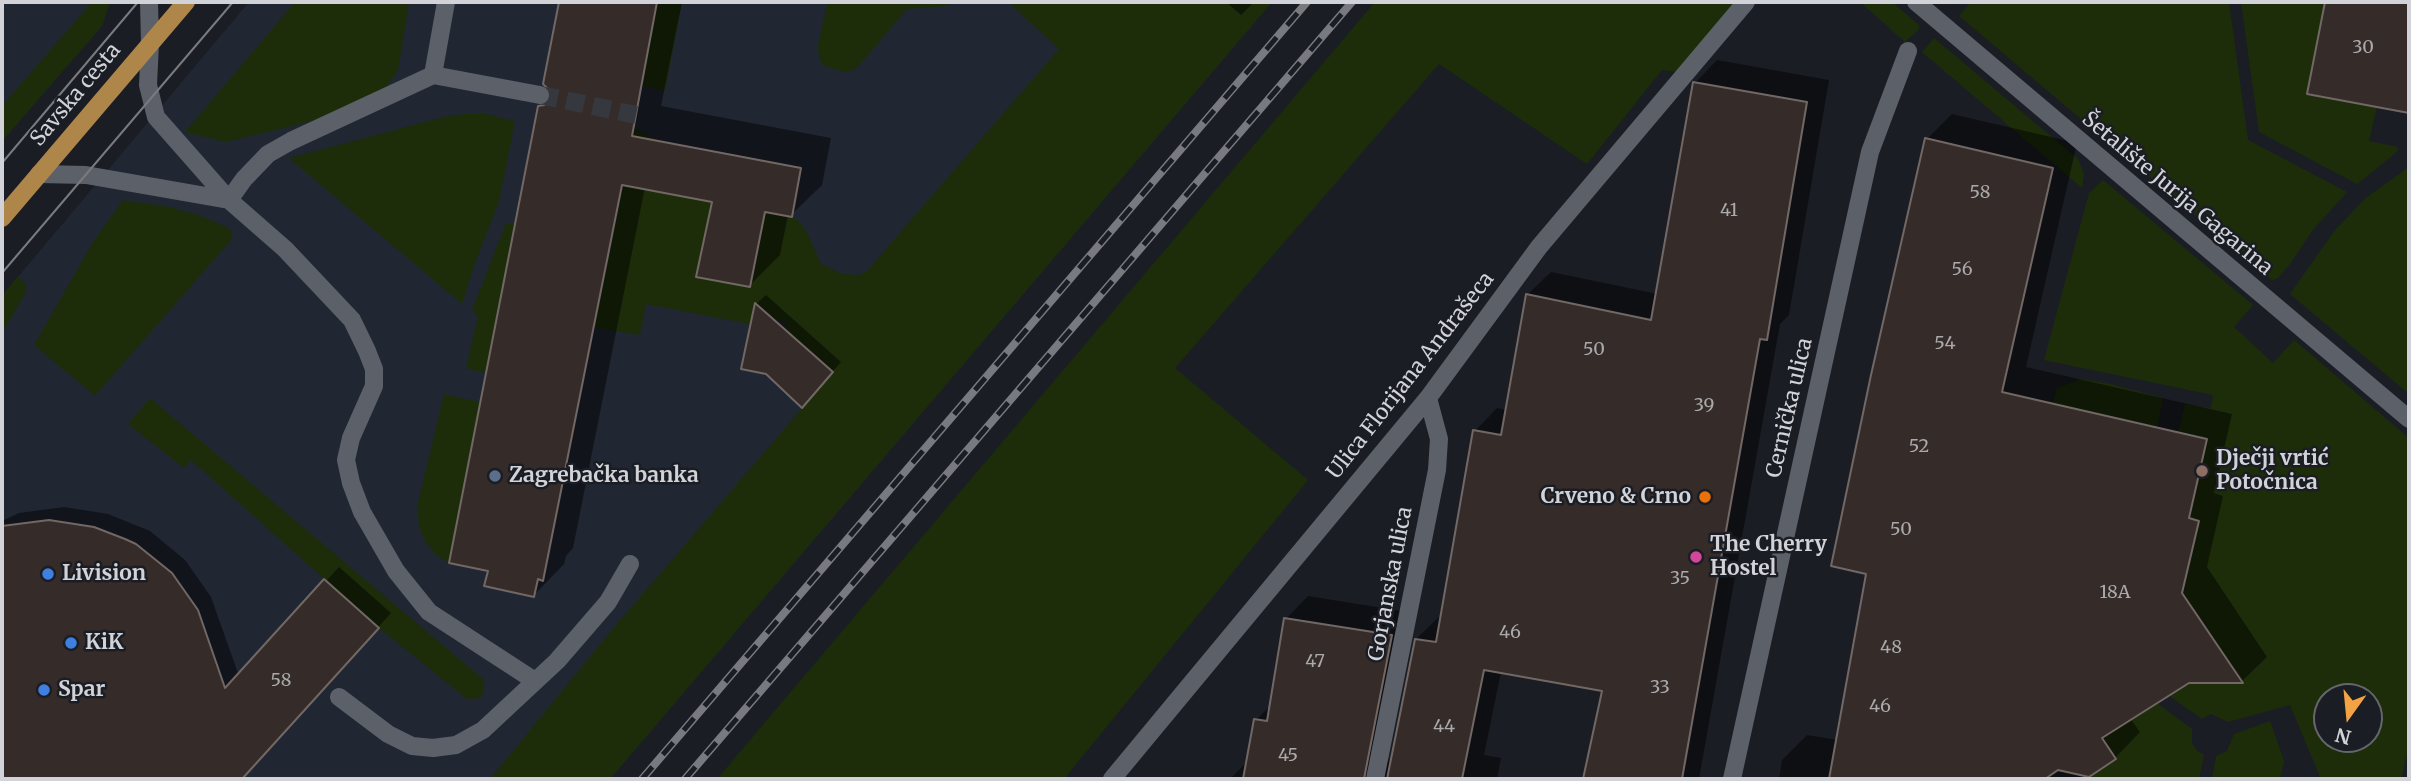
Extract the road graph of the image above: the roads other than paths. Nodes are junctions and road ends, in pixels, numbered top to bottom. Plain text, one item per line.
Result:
1 (149, 2) edge
2 (186, 2) edge
3 (446, 2) edge
4 (1746, 2) edge
5 (1916, 2) edge
6 (150, 43) junction
7 (1908, 51) dead end
8 (433, 75) junction
9 (540, 96) tunnel mouth
10 (39, 174) junction
11 (229, 200) junction
12 (2, 218) edge
13 (1428, 398) junction
14 (2409, 419) edge
15 (630, 564) dead end
16 (535, 681) junction
17 (339, 697) dead end
18 (1112, 779) edge
19 (1375, 779) edge
20 (1732, 779) edge

1 - 6 street
2 - 6 main road, Savska cesta
3 - 8 street
4 - 13 street, Ulica Florijana Andrašeca
5 - 14 street, Šetalište Jurija Gagarina
6 - 10 main road, Savska cesta
6 - 11 street
7 - 20 street, Cernička ulica
8 - 9 street
8 - 11 street
10 - 11 street
10 - 12 main road, Savska cesta
11 - 16 street
13 - 18 street, Ulica Florijana Andrašeca
13 - 19 street, Gorjanska ulica
15 - 16 street
16 - 17 street

